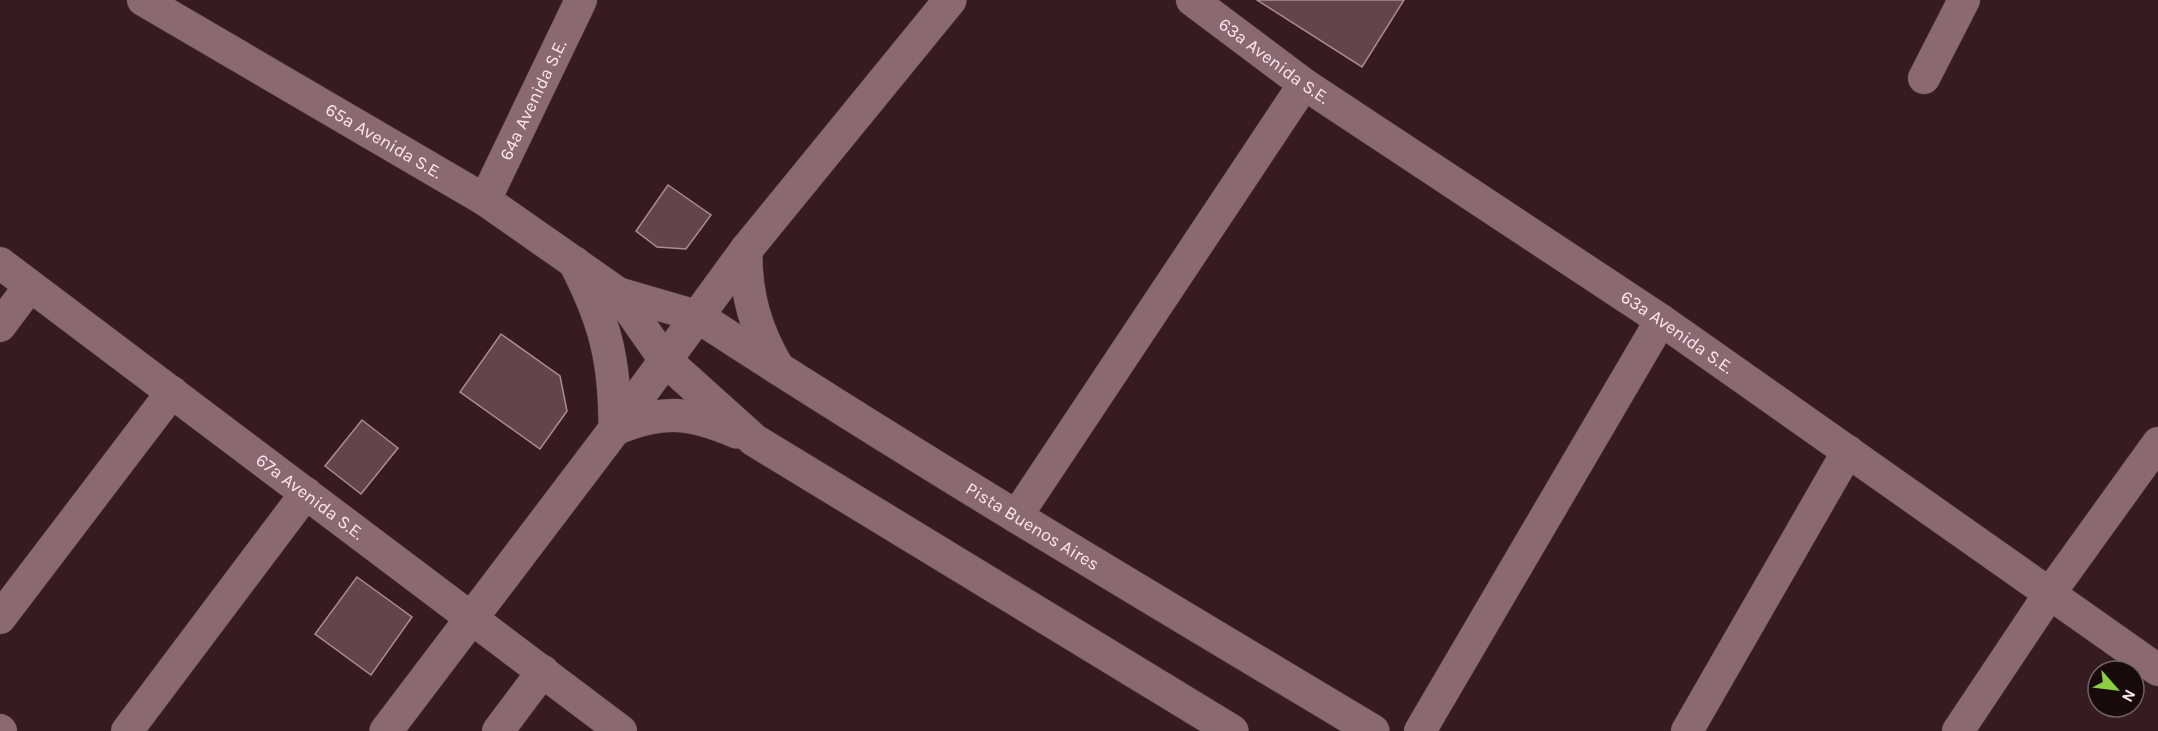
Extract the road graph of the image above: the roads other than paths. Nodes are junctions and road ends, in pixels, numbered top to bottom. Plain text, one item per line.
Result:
1 (143, 0) edge
2 (581, 0) edge
3 (950, 0) edge
4 (1192, 0) edge
5 (1964, 0) edge
6 (1924, 78) dead end
7 (1304, 84) junction
8 (484, 200) junction
9 (746, 250) junction
10 (0, 263) edge
11 (575, 263) junction
12 (30, 286) junction
13 (618, 293) junction
14 (697, 316) junction
15 (1660, 320) junction
16 (0, 326) edge
17 (664, 359) junction
18 (778, 369) junction
19 (172, 392) junction
20 (615, 429) junction
21 (754, 440) junction
22 (2158, 443) edge
23 (1848, 451) junction
24 (306, 493) junction
25 (1016, 517) junction
26 (2050, 593) junction
27 (471, 616) junction
28 (0, 618) edge
29 (2158, 670) edge
30 (543, 671) junction
31 (127, 731) edge
32 (386, 731) edge
33 (498, 731) edge
34 (621, 731) edge
35 (1232, 731) edge
36 (1373, 731) edge
37 (1420, 731) edge
38 (1687, 731) edge
39 (1958, 731) edge

1 - 8 street, 65a Avenida S.E.
2 - 8 street, 64a Avenida S.E.
3 - 9 street
4 - 7 street, 63a Avenida S.E.
5 - 6 street
7 - 15 street, 63a Avenida S.E.
7 - 25 street
8 - 11 street, 65a Avenida S.E.
9 - 14 street
9 - 18 street
10 - 12 street, 67a Avenida S.E.
11 - 13 street, 65a Avenida S.E.
11 - 20 street
12 - 16 street
12 - 19 street, 67a Avenida S.E.
13 - 14 street, 65a Avenida S.E.
13 - 17 street, 65a Avenida S.E.
14 - 17 street
14 - 18 street, Pista Buenos Aires
15 - 23 street, 63a Avenida S.E.
15 - 37 street
17 - 20 street
17 - 21 street
18 - 25 street, Pista Buenos Aires
19 - 24 street, 67a Avenida S.E.
19 - 28 street
20 - 21 street
20 - 27 street
21 - 35 street
22 - 26 street
23 - 26 street, 63a Avenida S.E.
23 - 38 street
24 - 27 street, 67a Avenida S.E.
24 - 31 street
25 - 36 street, Pista Buenos Aires
26 - 29 street, 63a Avenida S.E.
26 - 39 street
27 - 30 street, 67a Avenida S.E.
27 - 32 street
30 - 33 street
30 - 34 street, 67a Avenida S.E.

